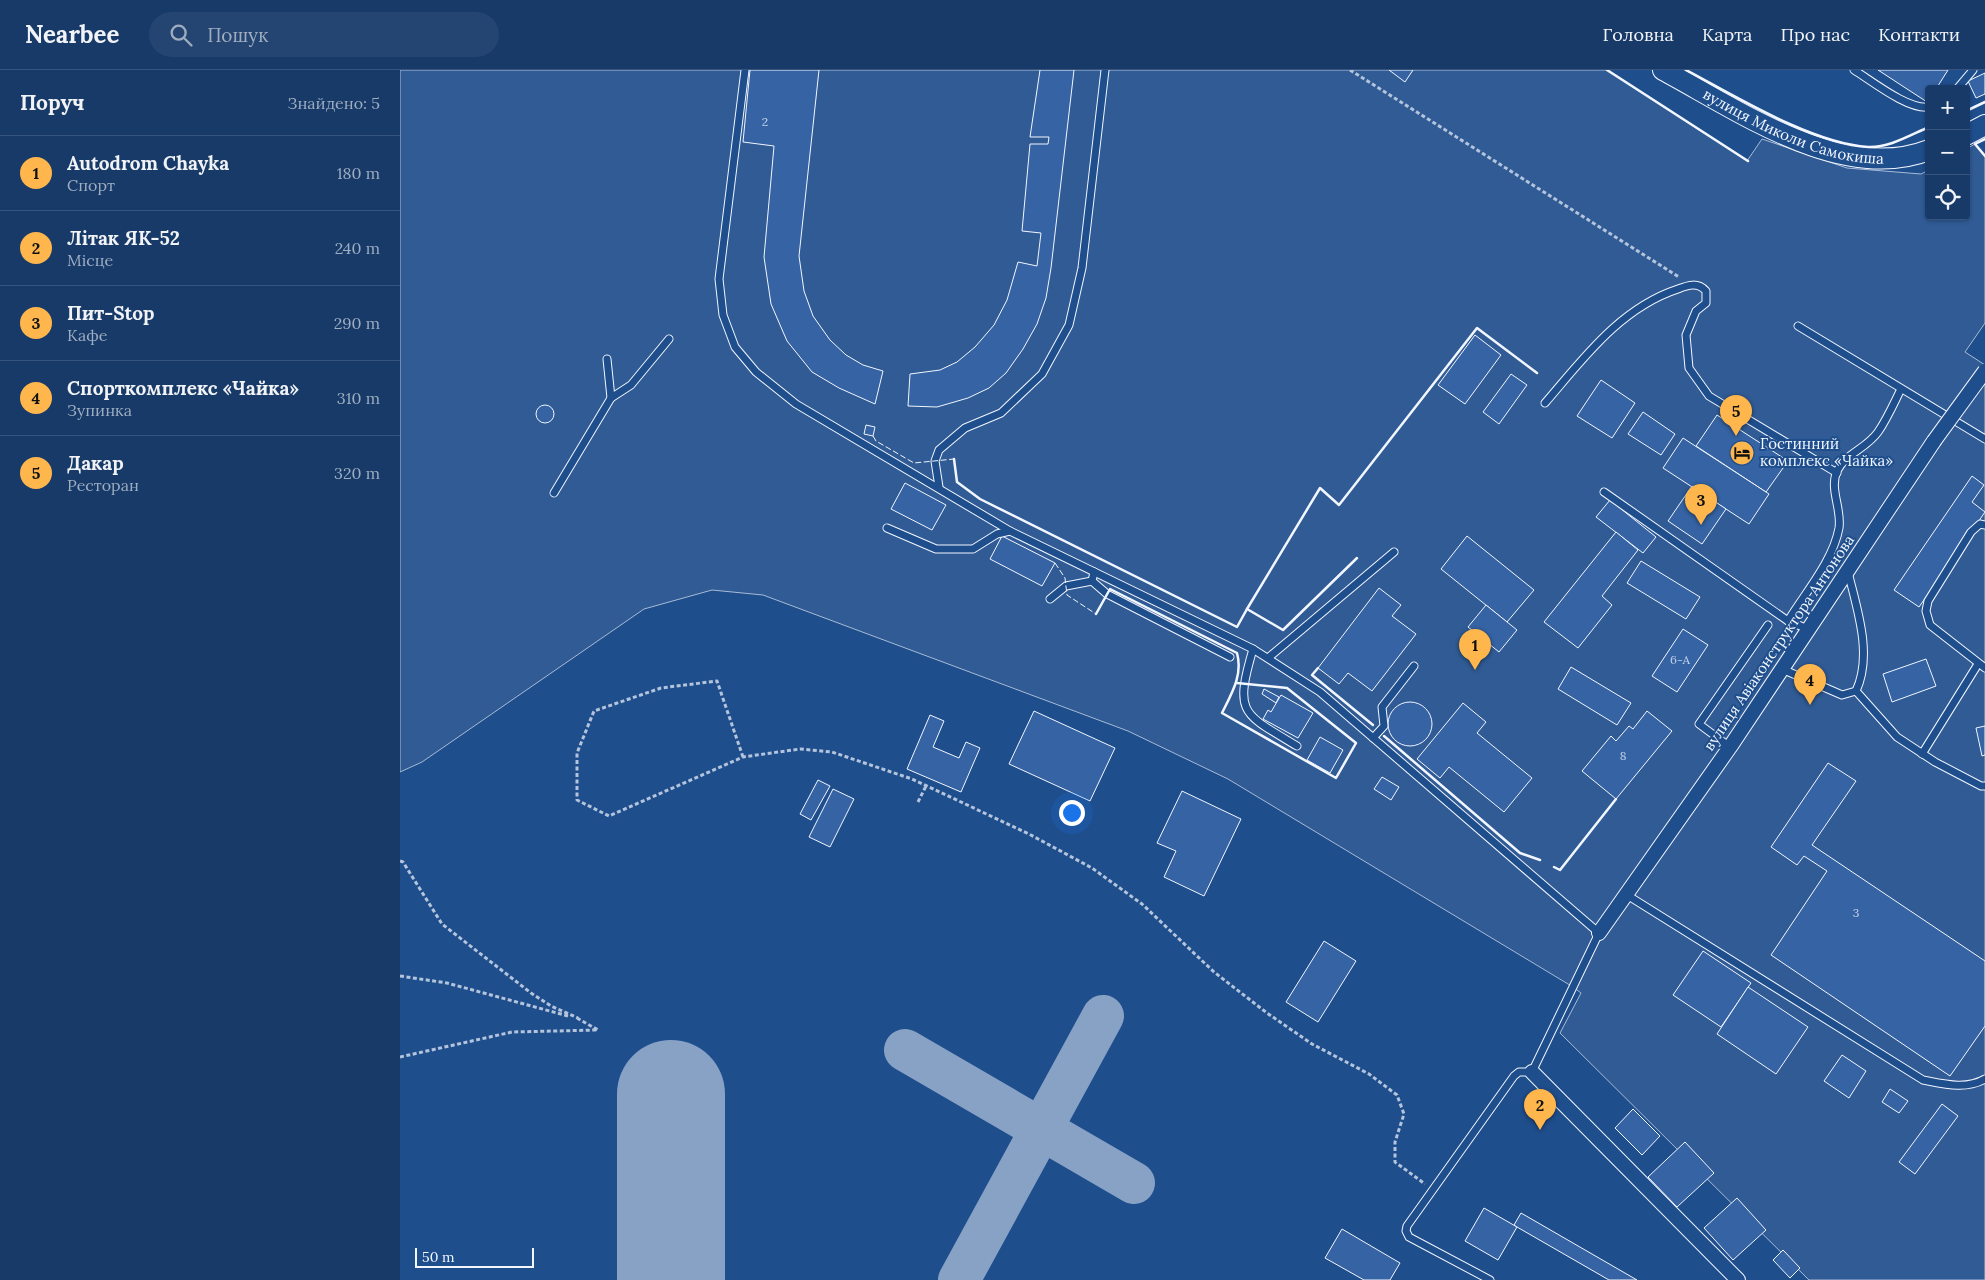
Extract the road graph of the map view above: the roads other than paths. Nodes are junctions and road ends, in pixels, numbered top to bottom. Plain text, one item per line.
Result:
1 (745, 70) edge
2 (1105, 70) edge
3 (1664, 70) edge
4 (1854, 70) edge
5 (1973, 70) edge
6 (1961, 85) edge
7 (1925, 108) edge
8 (1985, 125) edge
9 (1970, 133) edge
10 (1925, 151) edge
11 (1798, 326) dead end
12 (670, 339) dead end
13 (607, 359) dead end
14 (1985, 371) edge
15 (1902, 389) junction
16 (611, 398) junction
17 (1544, 404) dead end
18 (1985, 439) edge
19 (1837, 473) junction
20 (939, 487) junction
21 (1604, 492) dead end
22 (554, 493) dead end
23 (1985, 524) edge
24 (887, 528) dead end
25 (1010, 531) junction
26 (1394, 552) dead end
27 (1847, 571) junction
28 (1094, 572) junction
29 (1092, 580) junction
30 (1050, 599) dead end
31 (1788, 621) junction
32 (1768, 625) dead end
33 (1808, 629) junction
34 (1253, 649) junction
35 (1230, 657) dead end
36 (1268, 658) junction
37 (1978, 664) junction
38 (1414, 666) dead end
39 (1985, 668) edge
40 (1782, 669) junction
41 (1856, 692) junction
42 (1373, 738) junction
43 (1297, 746) dead end
44 (1730, 747) junction
45 (1922, 754) junction
46 (1985, 786) edge
47 (1627, 895) junction
48 (1599, 933) junction
49 (1532, 1072) junction
50 (1985, 1079) edge
51 (1490, 1280) edge
52 (1738, 1280) edge

1 - 20 lane
2 - 20 lane
3 - 10 street, вулиця Миколи Самокиша
4 - 7 lane
5 - 6 lane
8 - 9 street
11 - 15 lane
12 - 16 lane
13 - 16 lane
14 - 27 street, вулиця Авіаконструктора Антонова, bridge
15 - 18 lane
15 - 19 lane
16 - 22 lane
17 - 19 lane
19 - 31 lane
20 - 25 lane
21 - 31 lane
23 - 37 lane
24 - 25 lane
25 - 28 lane
26 - 36 lane
27 - 33 street, вулиця Авіаконструктора Антонова
27 - 41 lane
28 - 29 lane
28 - 34 lane
29 - 30 lane
29 - 35 lane
31 - 33 lane
32 - 44 lane
33 - 40 street, вулиця Авіаконструктора Антонова
34 - 36 lane
34 - 43 lane
36 - 42 lane
37 - 39 lane
37 - 45 lane
38 - 42 lane
40 - 41 lane
40 - 44 street, вулиця Авіаконструктора Антонова
41 - 45 lane
42 - 48 lane
44 - 47 street, вулиця Авіаконструктора Антонова
45 - 46 lane
47 - 48 street, вулиця Авіаконструктора Антонова
47 - 50 lane
48 - 49 lane
49 - 51 lane
49 - 52 street

